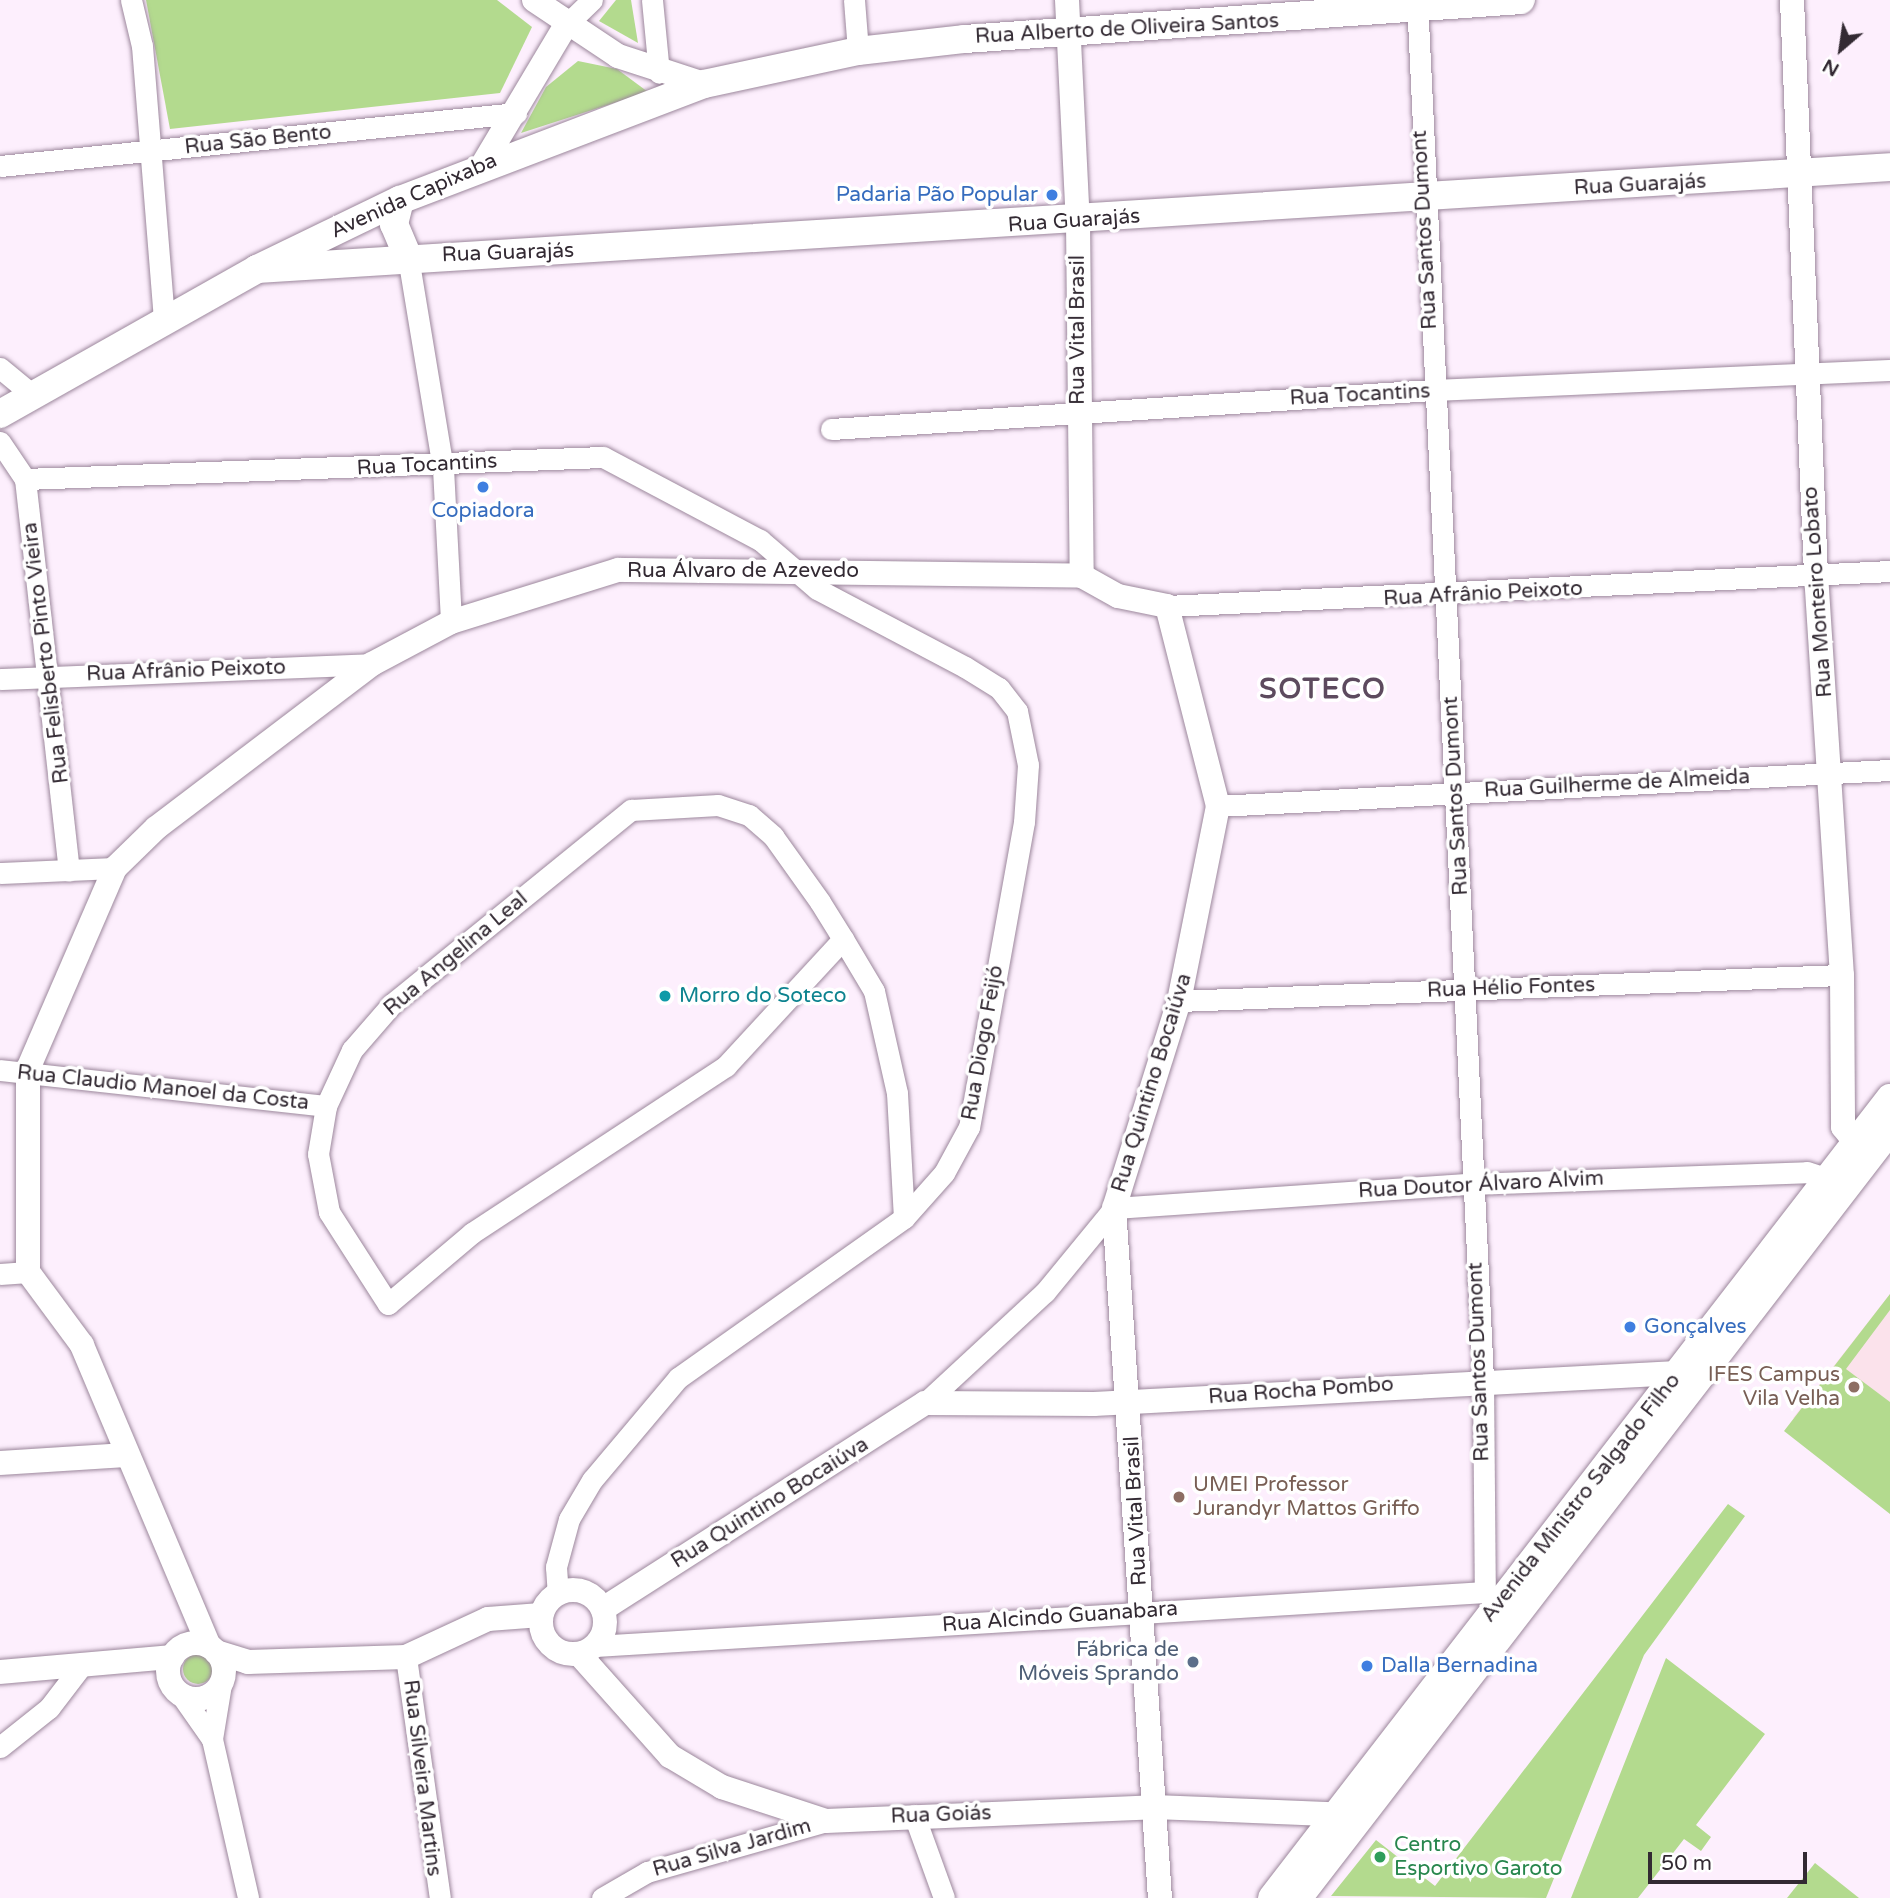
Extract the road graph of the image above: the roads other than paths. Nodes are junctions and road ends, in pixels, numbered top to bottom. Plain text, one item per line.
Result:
1 (131, 0) edge
2 (534, 0) edge
3 (592, 0) edge
4 (652, 0) edge
5 (854, 0) edge
6 (1066, 0) edge
7 (1521, 0) edge
8 (1792, 0) edge
9 (1418, 5) edge
10 (566, 25) junction
11 (1067, 36) junction
12 (599, 45) junction
13 (858, 51) junction
14 (541, 68) junction
15 (659, 72) junction
16 (704, 84) junction
17 (516, 113) junction
18 (147, 151) junction
19 (484, 164) junction
20 (0, 166) edge
21 (1890, 167) edge
22 (1801, 176) junction
23 (1422, 197) junction
24 (400, 200) junction
25 (1078, 222) junction
26 (408, 257) junction
27 (257, 269) junction
28 (164, 321) junction
29 (0, 368) edge
30 (1890, 370) edge
31 (1806, 372) junction
32 (1433, 390) junction
33 (34, 396) junction
34 (1079, 411) junction
35 (0, 414) edge
36 (831, 429) dead end
37 (0, 442) edge
38 (443, 468) junction
39 (25, 479) junction
40 (795, 570) junction
41 (1890, 571) edge
42 (1816, 574) junction
43 (1082, 576) junction
44 (1446, 597) junction
45 (1167, 606) junction
46 (451, 622) junction
47 (372, 664) junction
48 (52, 677) junction
49 (0, 680) edge
50 (1890, 770) edge
51 (1830, 773) junction
52 (1457, 792) junction
53 (1218, 806) junction
54 (115, 868) junction
55 (69, 870) junction
56 (0, 873) edge
57 (843, 939) junction
58 (1842, 975) junction
59 (1464, 989) junction
60 (1179, 1001) junction
61 (28, 1069) junction
62 (0, 1070) edge
63 (1890, 1098) edge
64 (326, 1106) junction
65 (1889, 1131) edge
66 (1855, 1142) junction
67 (1837, 1180) junction
68 (1470, 1184) junction
69 (1114, 1208) junction
70 (904, 1218) junction
71 (29, 1272) junction
72 (0, 1274) edge
73 (1483, 1380) junction
74 (1681, 1382) junction
75 (1131, 1402) junction
76 (925, 1403) junction
77 (126, 1455) junction
78 (0, 1463) edge
79 (558, 1594) junction
80 (187, 1598) junction
81 (1502, 1602) junction
82 (603, 1609) junction
83 (1141, 1612) junction
84 (541, 1615) junction
85 (213, 1649) junction
86 (587, 1650) junction
87 (174, 1654) junction
88 (406, 1657) junction
89 (248, 1662) junction
90 (92, 1664) junction
91 (0, 1672) edge
92 (222, 1680) junction
93 (176, 1689) junction
94 (212, 1739) junction
95 (0, 1747) edge
96 (1154, 1807) junction
97 (914, 1815) junction
98 (1349, 1815) junction
99 (826, 1821) junction
100 (248, 1898) edge
101 (440, 1898) edge
102 (602, 1898) edge
103 (944, 1898) edge
104 (1160, 1898) edge
105 (1272, 1898) edge
106 (1298, 1898) edge

1 - 18 street
2 - 10 street
3 - 10 street
4 - 15 street
5 - 13 street
6 - 11 street, Rua Vital Brasil
7 - 9 main road, Rua Alberto de Oliveira Santos
8 - 22 street, Rua Monteiro Lobato
9 - 11 main road, Rua Alberto de Oliveira Santos
9 - 23 street, Rua Santos Dumont
10 - 12 street
10 - 14 street
11 - 13 main road, Rua Alberto de Oliveira Santos
11 - 25 street, Rua Vital Brasil
12 - 14 street
12 - 15 street
13 - 16 main road, Avenida Capixaba
14 - 17 street
15 - 16 street
16 - 19 main road, Avenida Capixaba
17 - 18 street, Rua São Bento
17 - 19 street
18 - 20 street, Rua São Bento
18 - 28 street
19 - 24 main road, Avenida Capixaba
21 - 22 main road, Rua Guarajás
22 - 23 main road, Rua Guarajás
22 - 31 street, Rua Monteiro Lobato
23 - 25 main road, Rua Guarajás
23 - 32 street, Rua Santos Dumont
24 - 26 main road
24 - 27 main road, Avenida Capixaba
25 - 26 main road, Rua Guarajás
25 - 34 street, Rua Vital Brasil
26 - 27 main road, Rua Guarajás
26 - 38 street
27 - 28 main road, Avenida Capixaba
28 - 33 main road, Avenida Capixaba
29 - 33 street
30 - 31 street, Rua Tocantins
31 - 32 street, Rua Tocantins
31 - 42 street, Rua Monteiro Lobato
32 - 34 street, Rua Tocantins
32 - 44 street, Rua Santos Dumont
33 - 35 main road, Avenida Capixaba
34 - 36 street, Rua Tocantins
34 - 43 street, Rua Vital Brasil
37 - 39 street, Rua Felisberto Pinto Vieira
38 - 39 street, Rua Tocantins
38 - 40 street, Rua Tocantins
38 - 46 street
39 - 48 street, Rua Felisberto Pinto Vieira
40 - 43 street, Rua Álvaro de Azevedo
40 - 46 street, Rua Álvaro de Azevedo
40 - 70 street, Rua Diogo Feijó
41 - 42 street, Rua Afrânio Peixoto
42 - 44 street, Rua Afrânio Peixoto
42 - 51 street, Rua Monteiro Lobato
43 - 45 street, Rua Afrânio Peixoto
44 - 45 street, Rua Afrânio Peixoto
44 - 52 street, Rua Santos Dumont
45 - 53 street, Rua Quintino Bocaiúva
46 - 47 street, Rua Álvaro de Azevedo
47 - 48 street, Rua Afrânio Peixoto
47 - 54 street, Rua Álvaro de Azevedo
48 - 49 street, Rua Afrânio Peixoto
48 - 55 street, Rua Felisberto Pinto Vieira
50 - 51 street, Rua Guilherme de Almeida
51 - 52 street, Rua Guilherme de Almeida
51 - 58 street, Rua Monteiro Lobato
52 - 53 street, Rua Guilherme de Almeida
52 - 59 street, Rua Santos Dumont
53 - 60 street, Rua Quintino Bocaiúva
54 - 55 street
54 - 61 street
55 - 56 street
57 - 64 street, Rua Angelina Leal
57 - 64 street, Rua Angelina Leal
57 - 70 street, Rua Angelina Leal
58 - 59 street, Rua Hélio Fontes
58 - 66 street, Rua Monteiro Lobato
59 - 60 street, Rua Hélio Fontes
59 - 68 street, Rua Santos Dumont
60 - 69 street, Rua Quintino Bocaiúva
61 - 62 street, Rua Claudio Manoel da Costa
61 - 64 street, Rua Claudio Manoel da Costa
61 - 71 street
63 - 66 main road, Avenida Ministro Salgado Filho
65 - 66 street
65 - 67 main road, Avenida Ministro Salgado Filho
66 - 67 main road, Avenida Ministro Salgado Filho
67 - 68 street, Rua Doutor Álvaro Alvim
67 - 74 main road, Avenida Ministro Salgado Filho
68 - 69 street, Rua Doutor Álvaro Alvim
68 - 73 street, Rua Santos Dumont
69 - 75 street, Rua Vital Brasil
69 - 76 street, Rua Quintino Bocaiúva
70 - 79 street, Rua Diogo Feijó
71 - 72 street
71 - 77 street
73 - 74 street, Rua Rocha Pombo
73 - 75 street, Rua Rocha Pombo
73 - 81 street, Rua Santos Dumont
74 - 81 main road, Avenida Ministro Salgado Filho
75 - 76 street, Rua Rocha Pombo
75 - 83 street, Rua Vital Brasil
76 - 82 street, Rua Quintino Bocaiúva
77 - 78 street
77 - 80 street
79 - 82 street
79 - 84 street
80 - 85 street
80 - 87 street
81 - 83 street, Rua Alcindo Guanabara
81 - 98 main road, Avenida Ministro Salgado Filho
82 - 86 street
83 - 86 street, Rua Alcindo Guanabara
83 - 96 street, Rua Vital Brasil
84 - 86 street
84 - 88 street
85 - 87 street
85 - 89 street
85 - 92 street
86 - 99 street, Rua Goiás
87 - 90 street
87 - 93 street
88 - 89 street
88 - 101 street, Rua Silveira Martins
89 - 92 street
90 - 91 street
90 - 93 street
90 - 95 street
92 - 93 street
92 - 94 street
93 - 94 street
94 - 100 street
96 - 97 street, Rua Goiás
96 - 98 street, Rua Goiás
96 - 104 street, Rua Vital Brasil
97 - 99 street, Rua Goiás
97 - 103 street
98 - 105 main road, Avenida Ministro Salgado Filho
98 - 106 main road, Avenida Ministro Salgado Filho
99 - 102 street, Rua Silva Jardim

